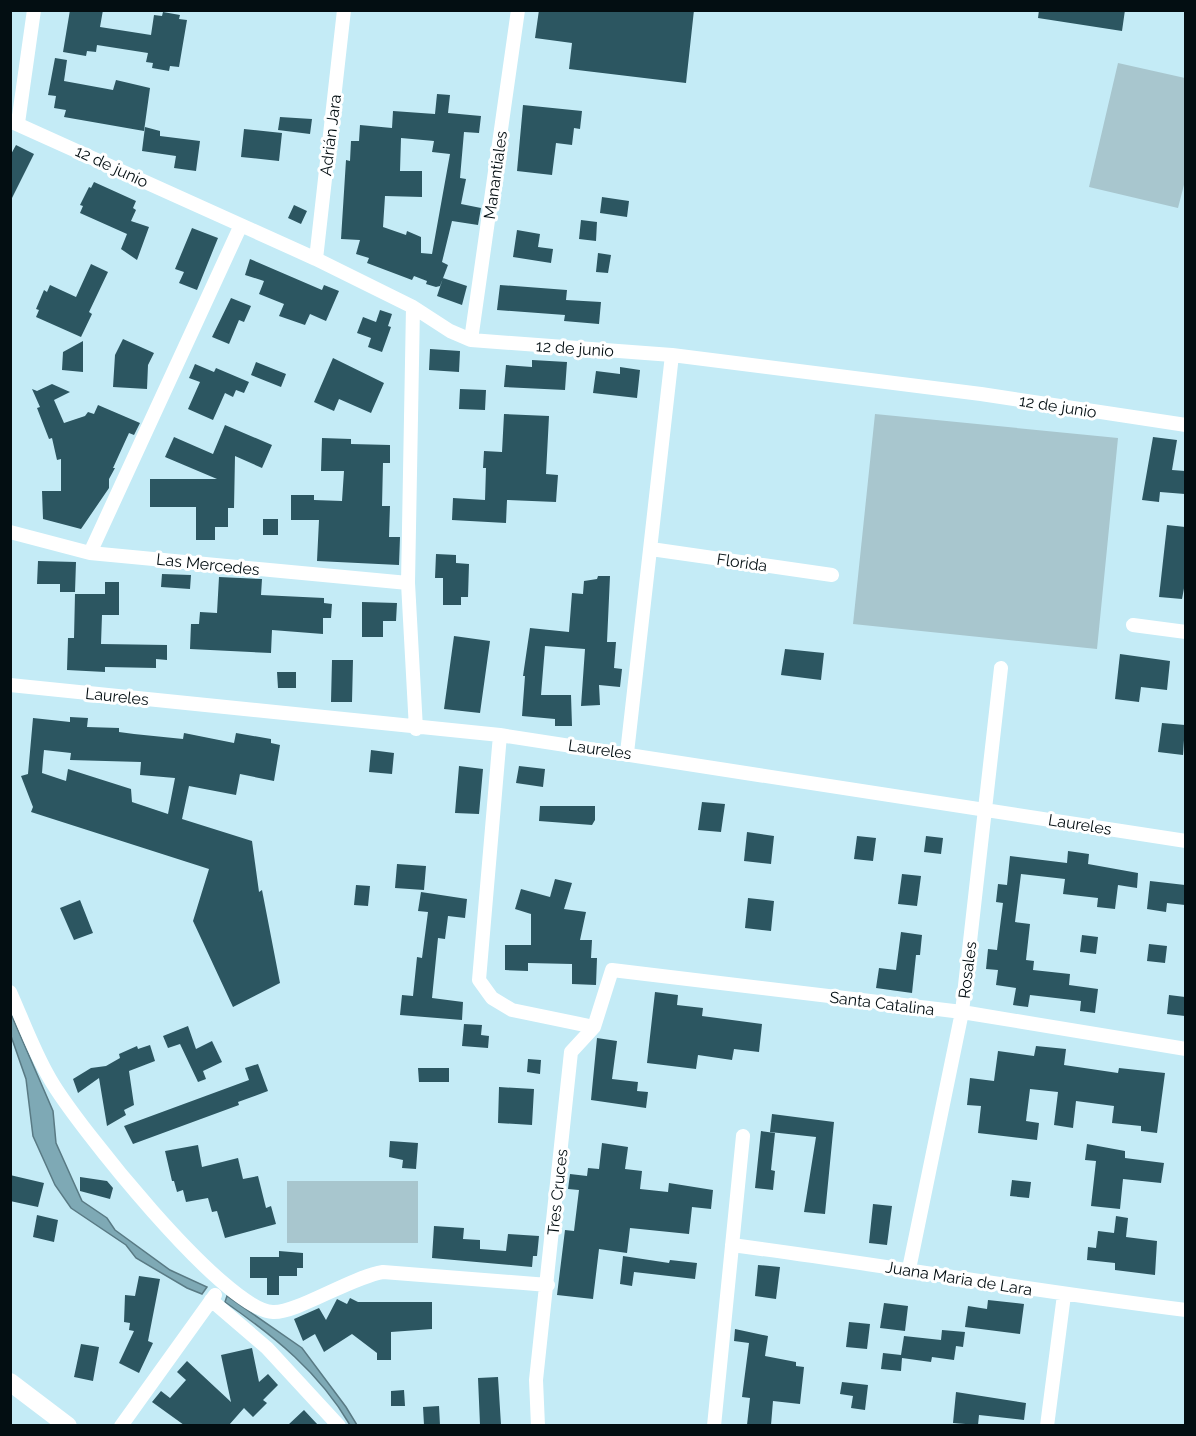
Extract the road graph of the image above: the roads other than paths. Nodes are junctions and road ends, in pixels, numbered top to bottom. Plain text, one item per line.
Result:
1 (34, 10) edge
2 (344, 10) edge
3 (518, 10) edge
4 (14, 122) edge
5 (241, 225) junction
6 (315, 259) junction
7 (413, 307) junction
8 (471, 340) junction
9 (672, 355) junction
10 (1185, 425) edge
11 (10, 532) edge
12 (651, 549) junction
13 (90, 553) junction
14 (832, 574) dead end
15 (408, 583) junction
16 (1133, 625) dead end
17 (1185, 632) edge
18 (1001, 668) dead end
19 (10, 685) edge
20 (416, 729) junction
21 (500, 735) junction
22 (627, 753) junction
23 (986, 808) junction
24 (1185, 841) edge
25 (612, 970) joint
26 (10, 992) edge
27 (962, 1012) junction
28 (594, 1027) junction
29 (1185, 1049) edge
30 (743, 1136) dead end
31 (732, 1245) junction
32 (909, 1269) junction
33 (223, 1283) junction
34 (548, 1285) junction
35 (1064, 1295) junction
36 (211, 1300) junction
37 (1185, 1310) edge
38 (10, 1382) edge
39 (68, 1425) edge
40 (121, 1425) edge
41 (339, 1425) edge
42 (538, 1425) edge
43 (714, 1425) edge
44 (1047, 1425) edge

1 - 4 street
2 - 6 street, Adrián Jara
3 - 8 street, Manantiales
4 - 5 street, 12 de junio
5 - 6 street, 12 de junio
5 - 13 street
6 - 7 street, 12 de junio
7 - 8 street, 12 de junio
7 - 15 street
8 - 9 street, 12 de junio
9 - 10 street, 12 de junio
9 - 12 street
11 - 13 street, Las Mercedes
12 - 14 street, Florida
12 - 22 street
13 - 15 street, Las Mercedes
15 - 20 street
16 - 17 street
18 - 23 street, Rosales
19 - 20 street, Laureles
20 - 21 street, Laureles
21 - 22 street, Laureles
21 - 28 street
22 - 23 street, Laureles
23 - 24 street, Laureles
23 - 27 street, Rosales
25 - 27 street, Santa Catalina
25 - 28 street, Tres Cruces
26 - 33 street
27 - 29 street, Santa Catalina
27 - 32 street, Rosales
28 - 34 street, Tres Cruces
30 - 31 street
31 - 32 street, Juana Maria de Lara
31 - 43 street
32 - 35 street, Juana Maria de Lara
33 - 34 street
33 - 36 street
34 - 42 street, Tres Cruces
35 - 37 street, Juana Maria de Lara
35 - 44 street
36 - 40 street
36 - 41 street
38 - 39 main road

